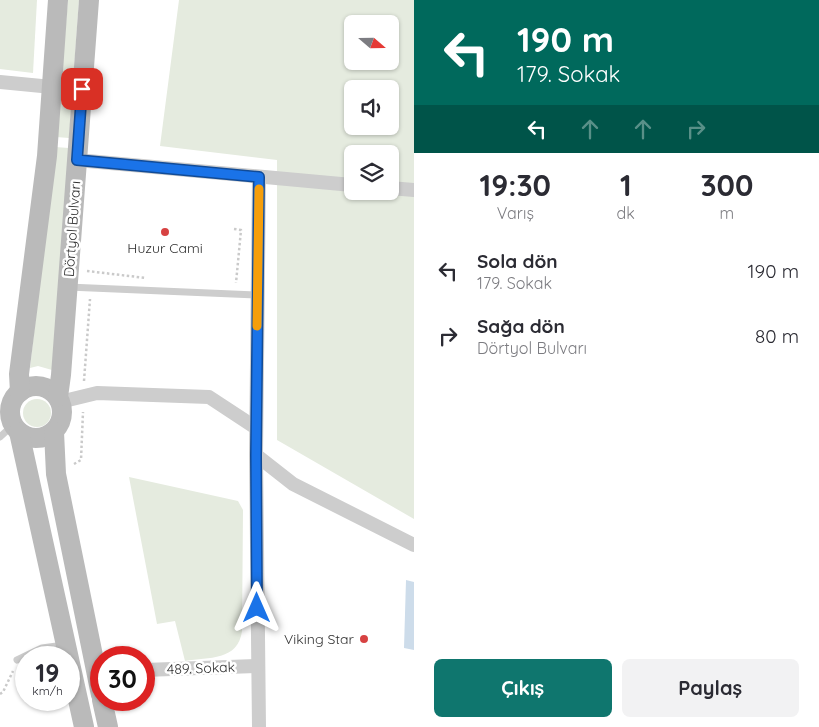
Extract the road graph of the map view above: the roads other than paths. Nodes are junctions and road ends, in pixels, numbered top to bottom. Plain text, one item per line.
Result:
1 (58, 0) edge
2 (89, 0) edge
3 (0, 82) edge
4 (52, 87) junction
5 (77, 160) junction
6 (259, 177) junction
7 (344, 184) edge
8 (399, 189) edge
9 (414, 190) edge
10 (68, 287) junction
11 (258, 295) junction
12 (20, 392) junction
13 (59, 400) junction
14 (9, 427) edge
15 (256, 428) junction
16 (54, 432) junction
17 (256, 455) junction
18 (414, 545) edge
19 (66, 645) junction
20 (58, 646) edge
21 (93, 646) edge
22 (257, 666) junction
23 (155, 670) edge
24 (104, 711) edge
25 (84, 727) edge
26 (108, 727) edge
27 (260, 727) edge

1 - 4 main road
2 - 5 main road, Dörtyol Bulvarı
3 - 4 street
4 - 12 main road
5 - 6 street
5 - 10 main road, Dörtyol Bulvarı
6 - 7 street
6 - 11 street
8 - 9 street
10 - 11 lane
10 - 13 main road, Dörtyol Bulvarı
11 - 15 street
12 - 13 main road
12 - 14 main road
13 - 15 street
13 - 16 main road
14 - 16 main road
14 - 19 main road
15 - 17 street
16 - 21 main road
17 - 18 street
17 - 22 street
19 - 20 lane
19 - 25 main road
22 - 23 street, 489. Sokak
22 - 27 street
24 - 26 main road

